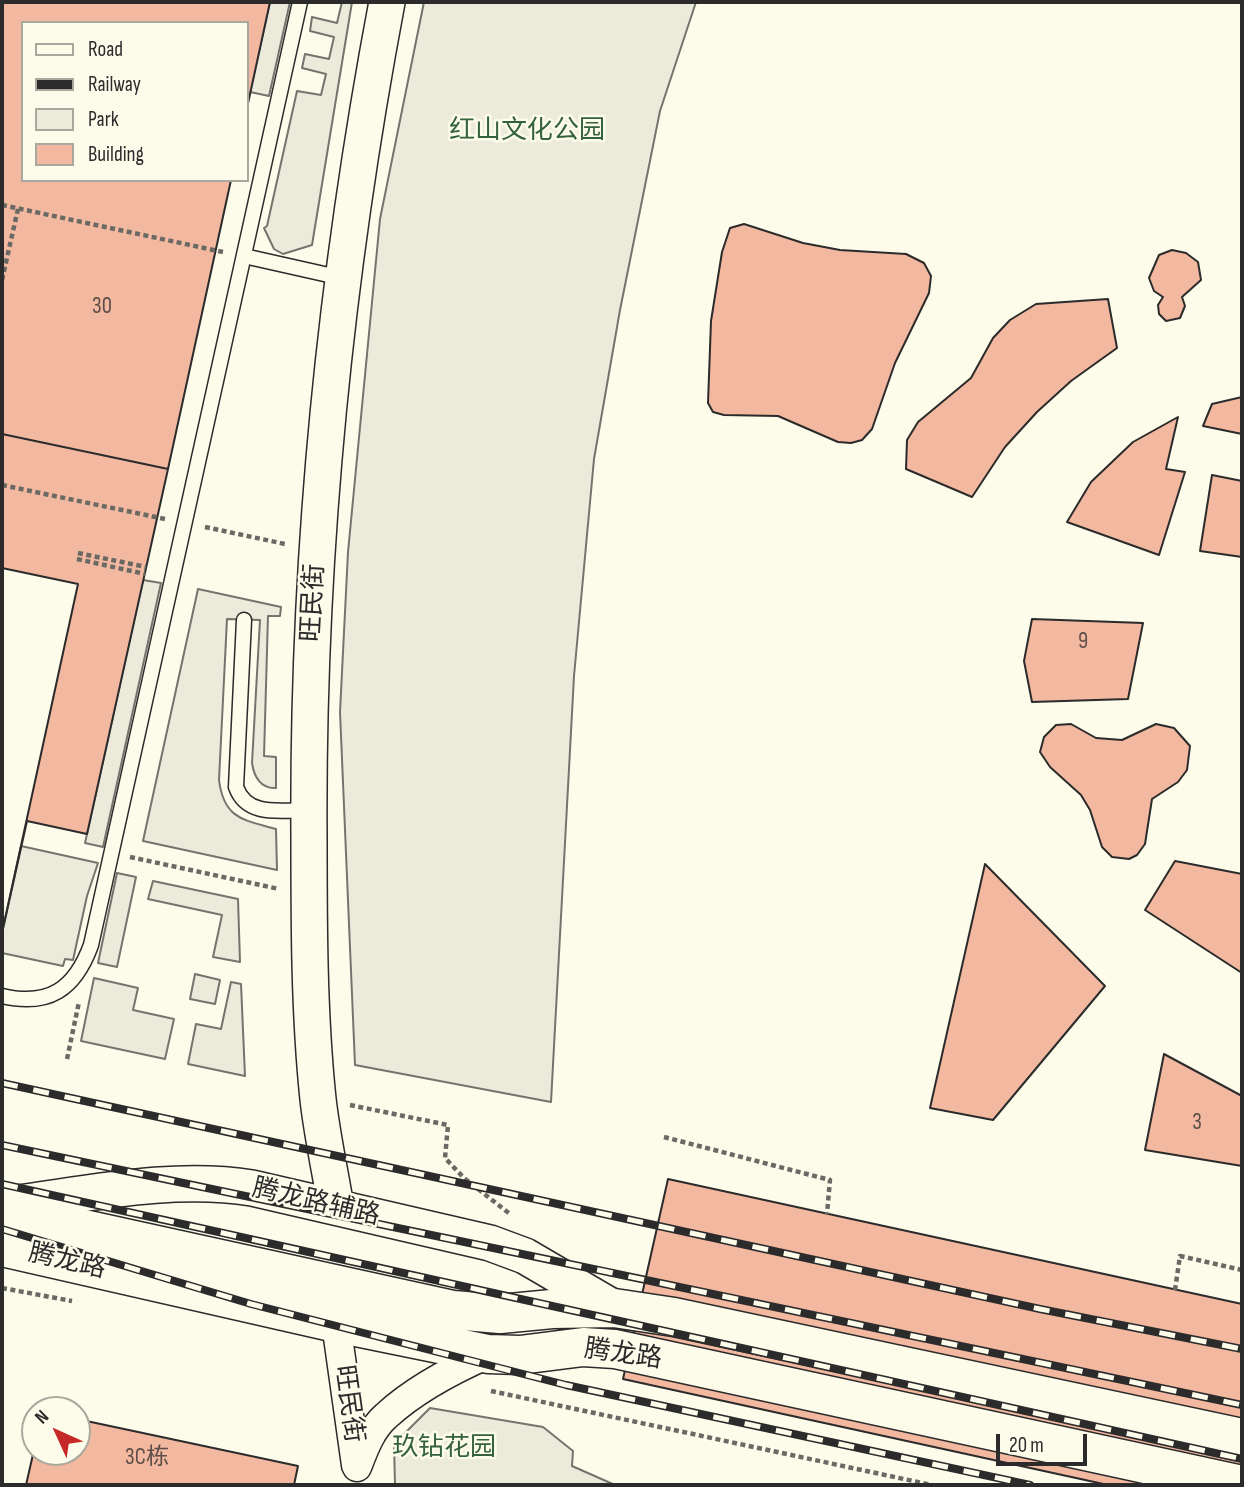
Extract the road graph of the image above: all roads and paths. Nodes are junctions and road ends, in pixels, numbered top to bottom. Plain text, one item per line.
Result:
1 (300, 2) edge
2 (387, 2) edge
3 (2, 205) edge
4 (19, 209) junction
5 (244, 256) junction
6 (342, 278) junction
7 (2, 280) edge
8 (2, 485) edge
9 (185, 523) junction
10 (291, 546) dead end
11 (78, 553) dead end
12 (77, 559) dead end
13 (146, 567) dead end
14 (145, 574) dead end
15 (243, 620) dead end
16 (308, 810) junction
17 (112, 853) junction
18 (283, 890) dead end
19 (71, 982) junction
20 (2, 996) edge
21 (67, 1059) dead end
22 (340, 1102) dead end
23 (664, 1137) dead end
24 (336, 1207) junction
25 (2, 1208) edge
26 (827, 1214) dead end
27 (514, 1217) dead end
28 (2, 1247) edge
29 (1242, 1270) edge
30 (1175, 1290) dead end
31 (614, 1308) junction
32 (336, 1323) junction
33 (487, 1372) junction
34 (1242, 1438) edge
35 (356, 1476) edge
36 (932, 1485) edge
37 (1242, 1485) edge

1 - 5 lane
2 - 6 street, 旺民街
3 - 4 path
4 - 5 path
4 - 7 path
5 - 6 lane
5 - 9 lane
6 - 16 street, 旺民街
8 - 9 path
9 - 10 path
9 - 17 lane
11 - 13 path
12 - 14 path
15 - 16 lane
16 - 24 street, 旺民街
17 - 18 path
17 - 19 lane
19 - 20 lane
19 - 21 path
22 - 27 path
23 - 26 path
24 - 25 street, 腾龙路辅路
24 - 31 street, 腾龙路辅路
25 - 31 main road, 腾龙路
28 - 32 main road, 腾龙路
29 - 30 path
31 - 34 main road, 腾龙路
32 - 33 main road, 腾龙路
32 - 35 street, 旺民街
33 - 35 street
33 - 36 path
33 - 37 main road, 腾龙路

